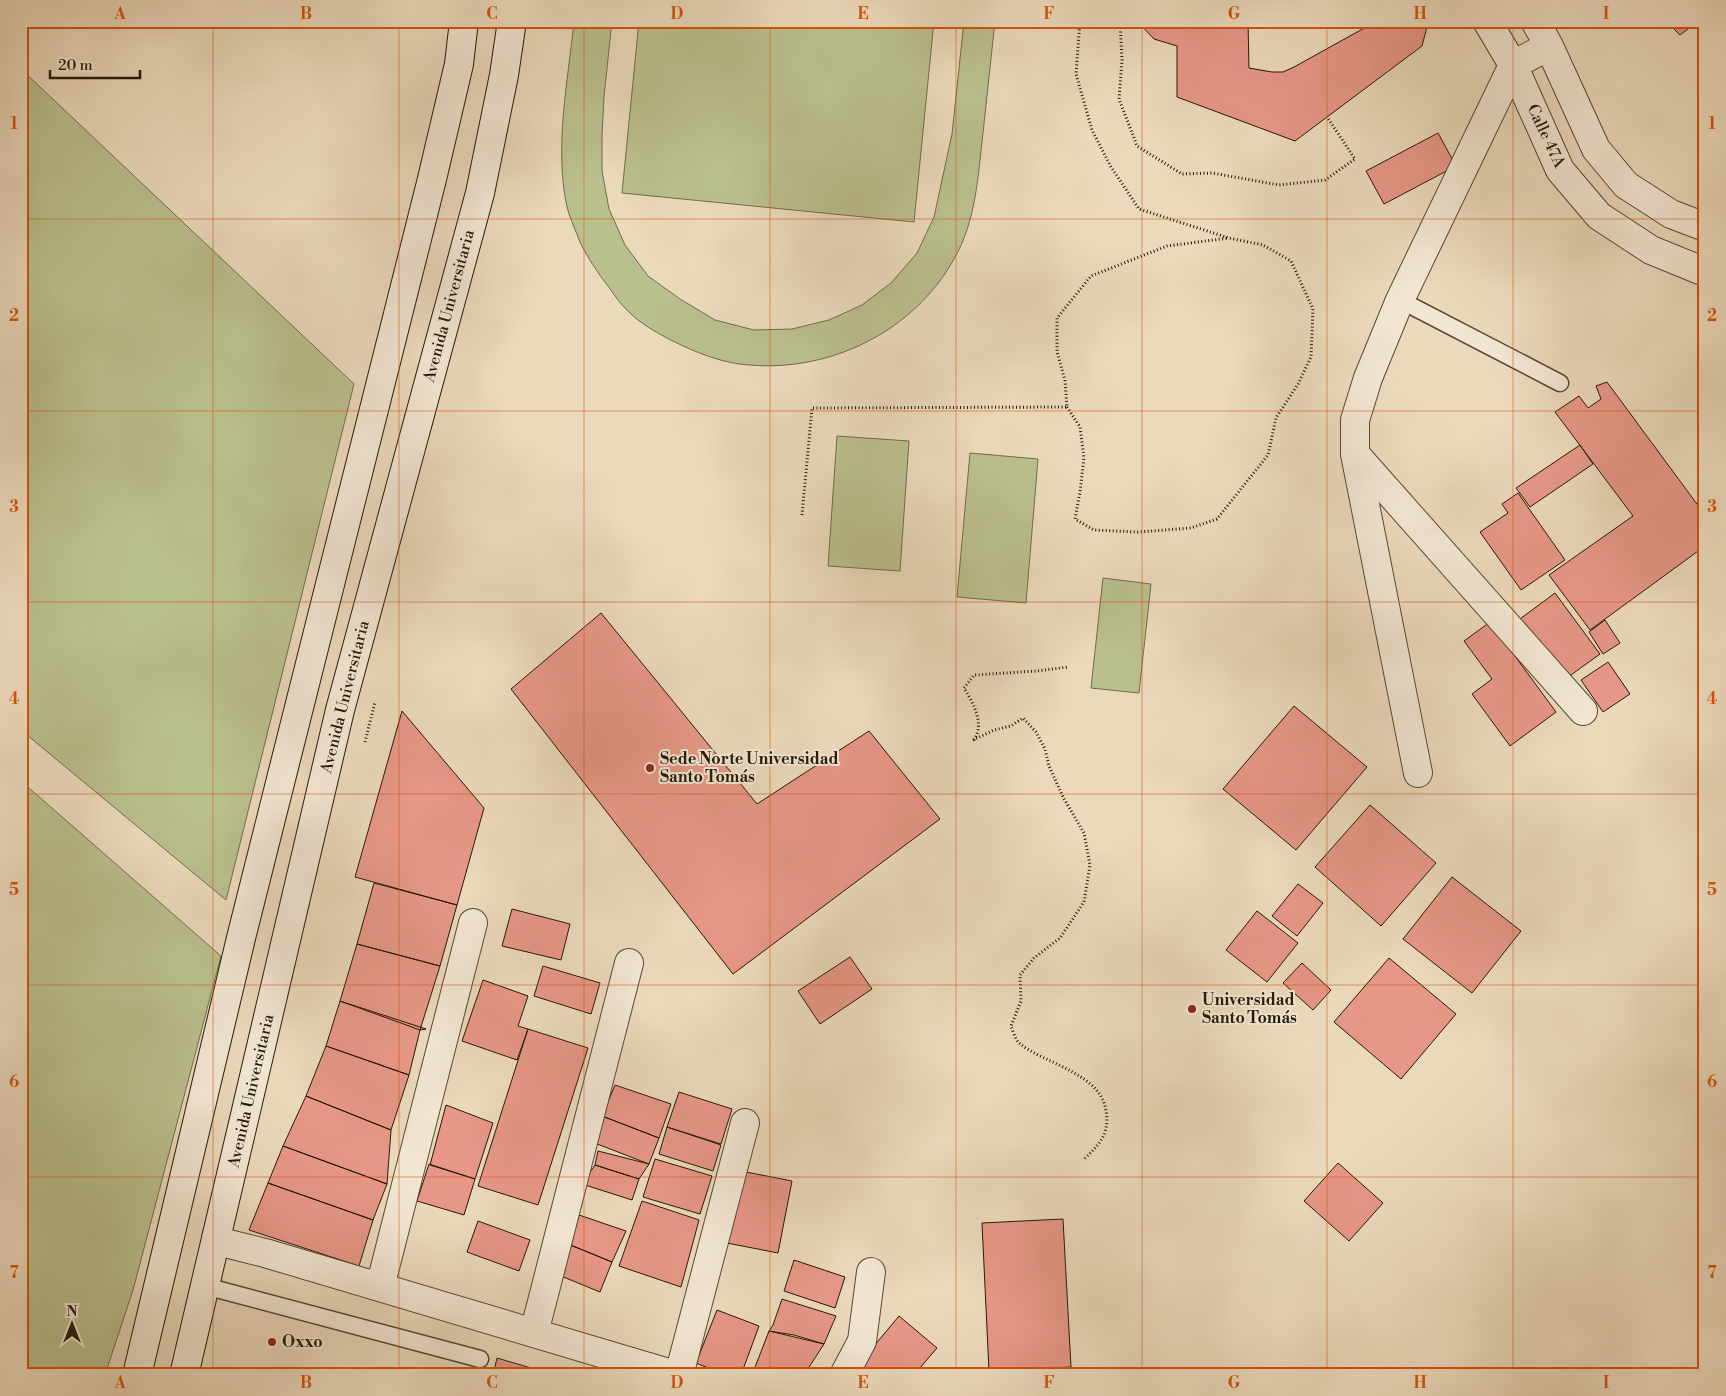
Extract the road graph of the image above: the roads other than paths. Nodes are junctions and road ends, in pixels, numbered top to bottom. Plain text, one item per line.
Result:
1 (464, 21) edge
2 (512, 21) edge
3 (1487, 21) edge
4 (1535, 21) edge
5 (1549, 46) junction
6 (1513, 65) junction
7 (1671, 214) junction
8 (1705, 227) edge
9 (1651, 250) junction
10 (1705, 272) edge
11 (1400, 300) junction
12 (1560, 382) dead end
13 (1355, 454) junction
14 (1583, 711) dead end
15 (1418, 773) dead end
16 (473, 923) dead end
17 (629, 963) dead end
18 (745, 1123) dead end
19 (216, 1238) junction
20 (871, 1272) dead end
21 (205, 1286) junction
22 (380, 1287) junction
23 (534, 1333) junction
24 (480, 1359) dead end
25 (137, 1375) edge
26 (184, 1375) edge
27 (675, 1375) edge
28 (679, 1375) edge
29 (844, 1375) edge

1 - 25 street
2 - 19 street, Avenida Universitaria
3 - 6 street, Calle 47A
4 - 5 street
5 - 6 street
5 - 7 street
6 - 9 street, Calle 47A
6 - 11 street
7 - 8 street
7 - 9 street
9 - 10 street, Calle 47A
11 - 12 lane
11 - 13 street
13 - 14 street
13 - 15 street
16 - 22 street
17 - 23 street
18 - 28 street
19 - 21 street, Avenida Universitaria
19 - 22 street
20 - 29 street
21 - 24 lane
21 - 26 street, Avenida Universitaria
22 - 23 street
23 - 27 street

